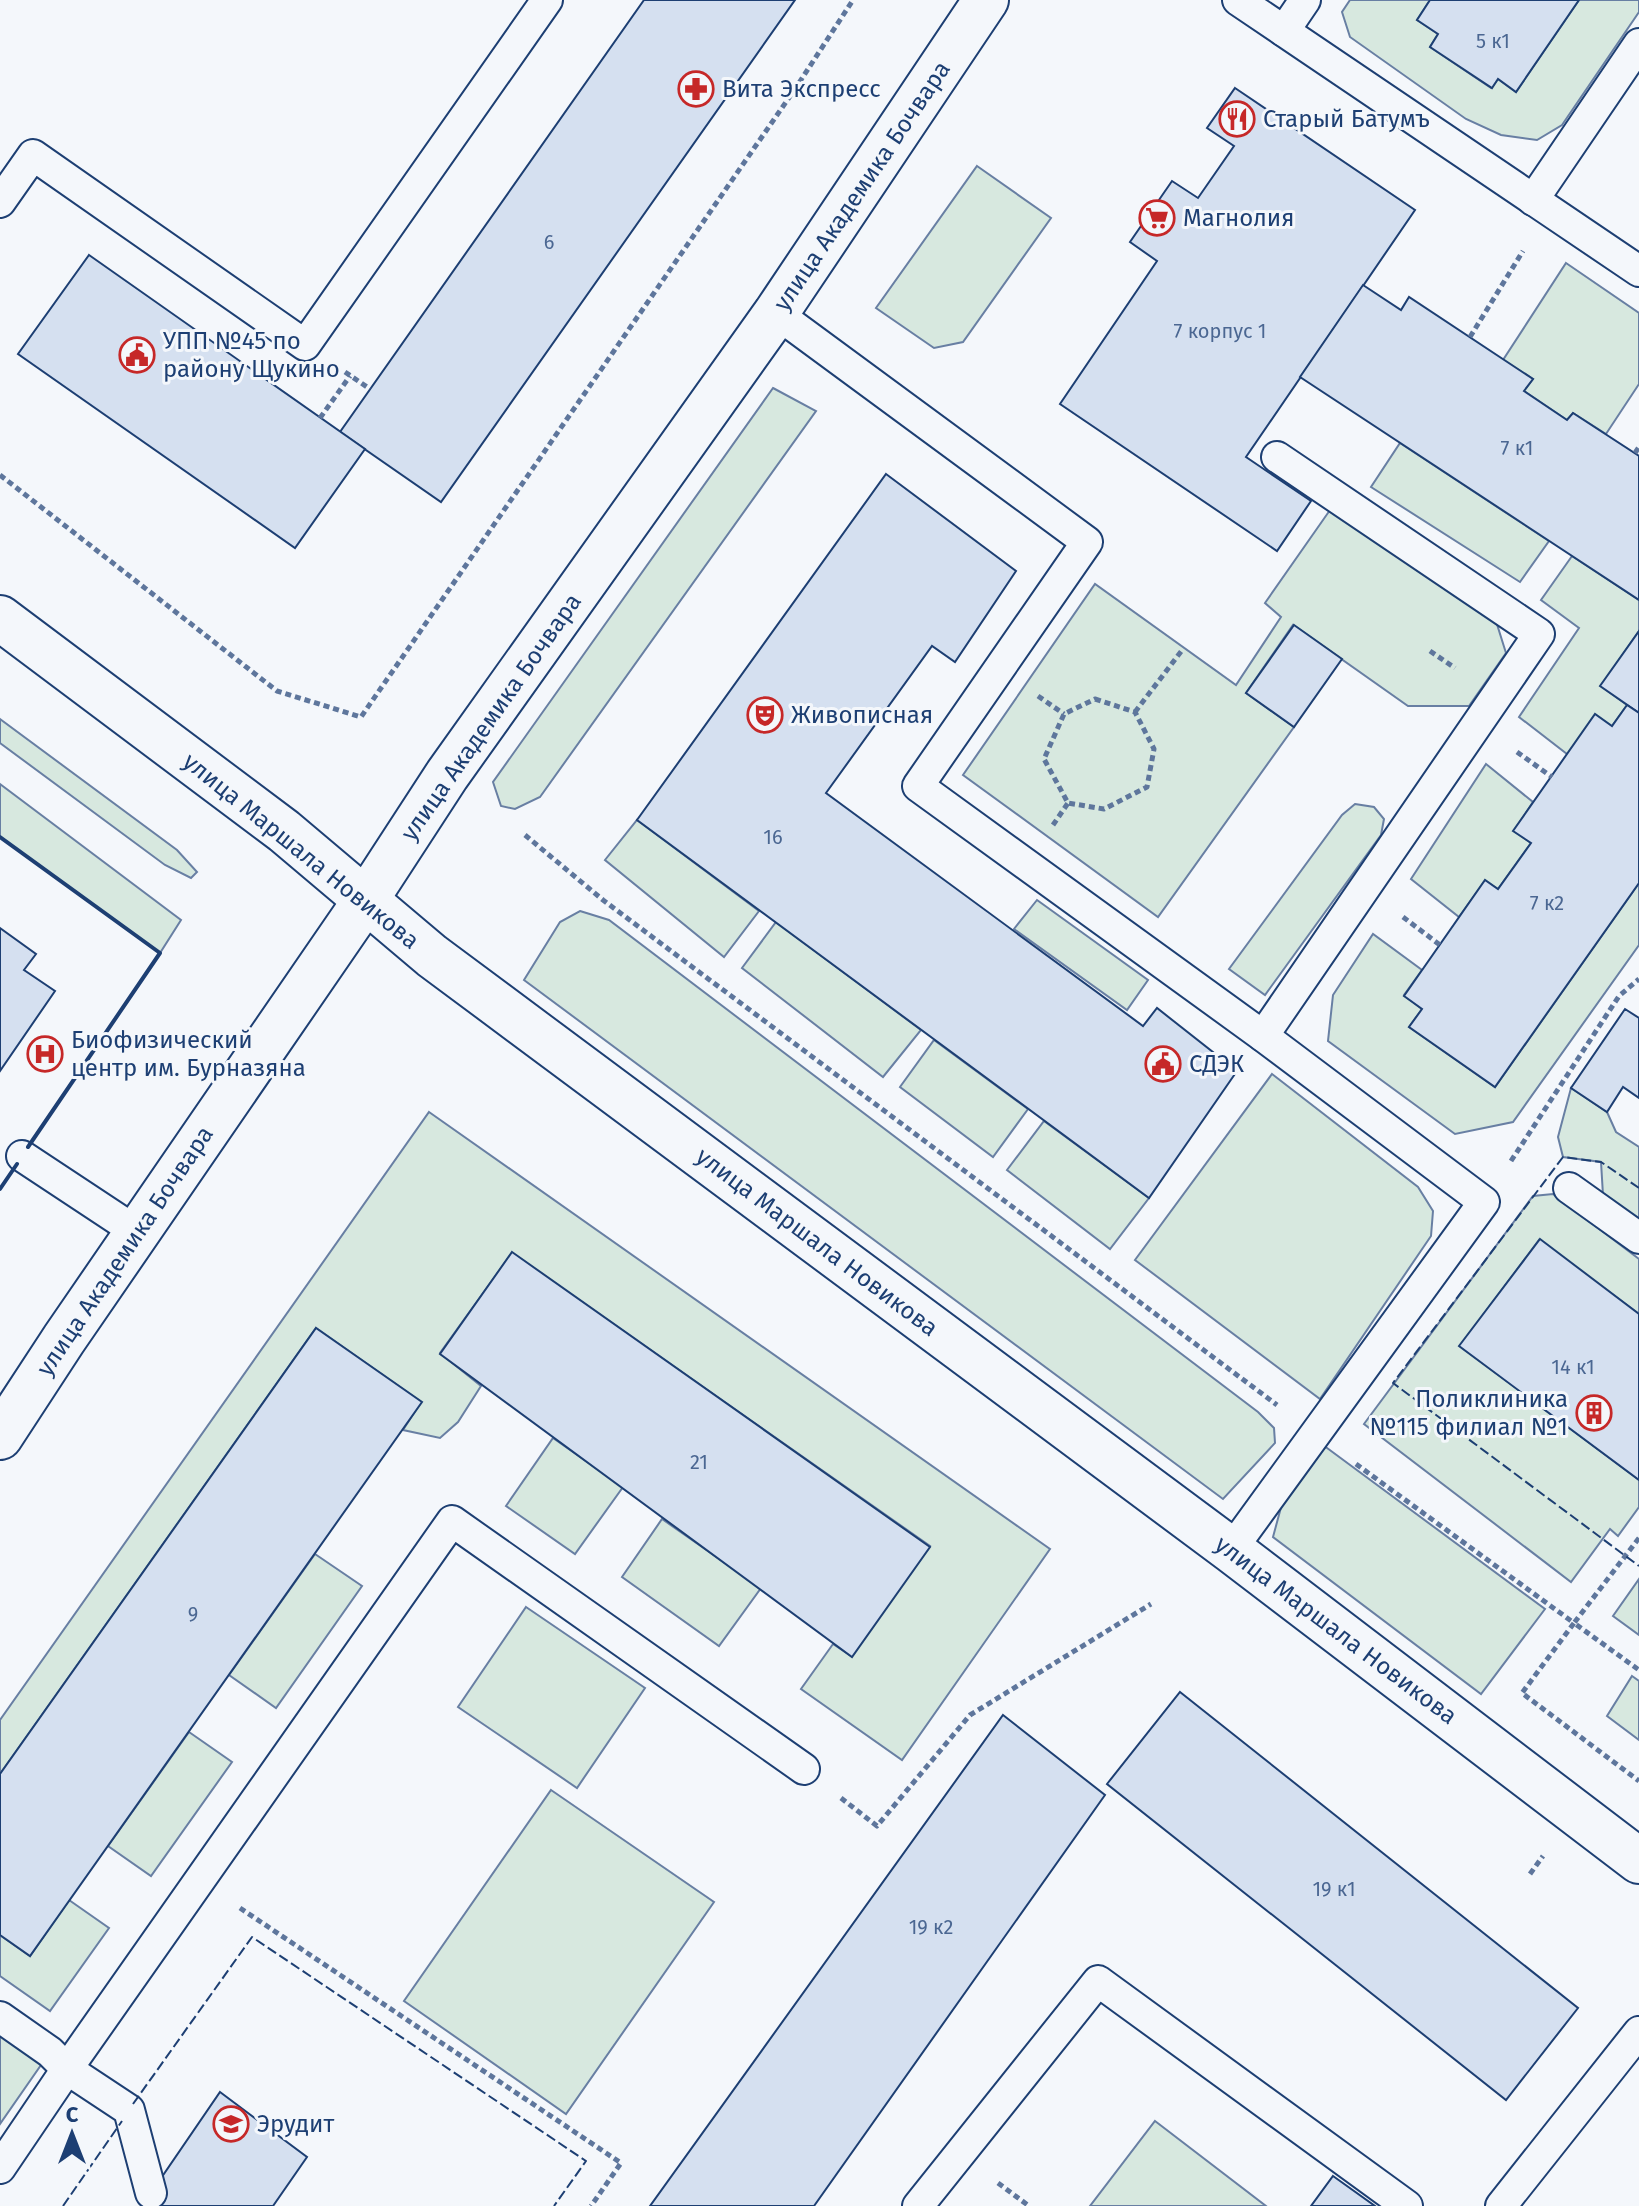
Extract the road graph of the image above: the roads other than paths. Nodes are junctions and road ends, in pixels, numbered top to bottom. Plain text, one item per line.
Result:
1 (547, 0) edge
2 (986, 0) edge
3 (1238, 0) edge
4 (1305, 0) edge
5 (1284, 31) junction
6 (1639, 44) edge
7 (0, 202) edge
8 (1541, 205) junction
9 (1639, 271) edge
10 (776, 313) junction
11 (1277, 457) dead end
12 (0, 618) edge
13 (365, 901) junction
14 (1263, 1036) junction
15 (22, 1156) dead end
16 (1569, 1188) dead end
17 (137, 1232) junction
18 (1639, 1238) edge
19 (0, 1437) edge
20 (1231, 1550) junction
21 (804, 1769) road end
22 (1639, 1861) edge
23 (0, 2017) edge
24 (1639, 2032) edge
25 (67, 2069) junction
26 (0, 2168) edge
27 (151, 2193) dead end
28 (918, 2206) edge
29 (1407, 2206) edge
30 (1501, 2206) edge

1 - 7 lane
2 - 10 street, улица Академика Бочвара
3 - 5 lane
4 - 5 lane
5 - 8 lane
6 - 8 lane
8 - 9 lane
10 - 13 street, улица Академика Бочвара
10 - 14 lane
11 - 14 lane
12 - 13 street, улица Маршала Новикова
13 - 17 street, улица Академика Бочвара
13 - 20 street, улица Маршала Новикова
14 - 20 lane
15 - 17 lane
16 - 18 lane
17 - 19 street, улица Академика Бочвара
20 - 22 street, улица Маршала Новикова
21 - 25 lane
23 - 25 lane
24 - 30 lane
25 - 26 lane
25 - 27 lane
28 - 29 lane

